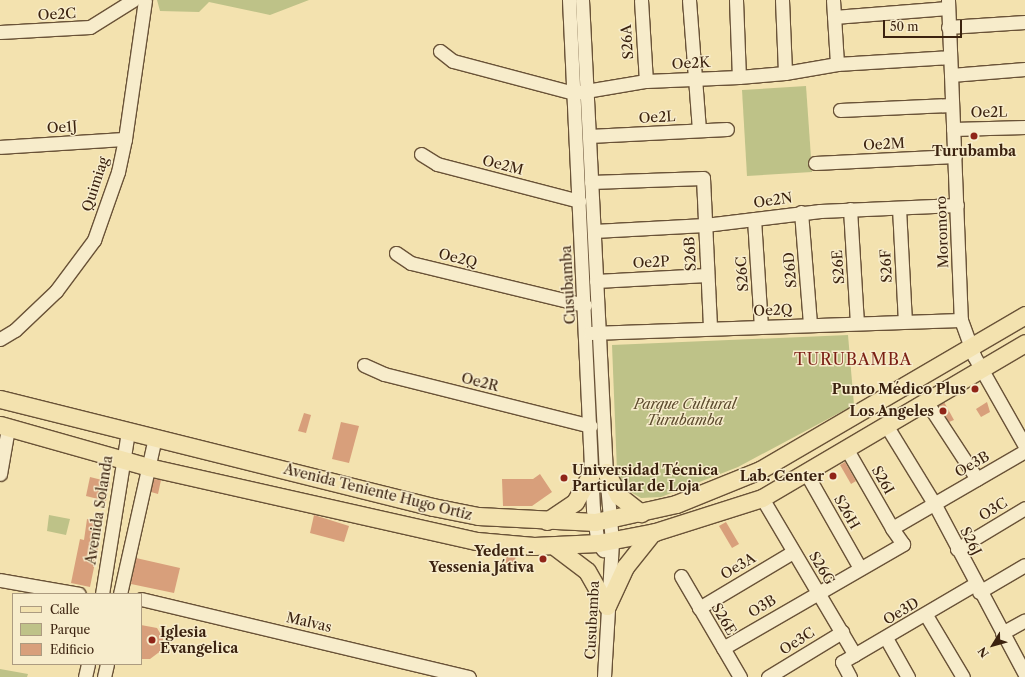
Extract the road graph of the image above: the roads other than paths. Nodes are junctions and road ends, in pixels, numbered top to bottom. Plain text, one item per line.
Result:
1 (132, 0) edge
2 (145, 0) edge
3 (569, 0) edge
4 (582, 0) edge
5 (640, 0) edge
6 (689, 0) edge
7 (736, 0) edge
8 (782, 0) edge
9 (833, 0) edge
10 (948, 4) edge
11 (834, 17) junction
12 (1025, 22) edge
13 (948, 27) junction
14 (0, 32) edge
15 (440, 51) dead end
16 (950, 57) junction
17 (837, 64) junction
18 (1025, 69) edge
19 (785, 73) junction
20 (951, 75) junction
21 (739, 77) junction
22 (694, 78) junction
23 (646, 81) junction
24 (580, 91) junction
25 (952, 105) junction
26 (840, 110) dead end
27 (1025, 127) edge
28 (727, 129) dead end
29 (953, 129) junction
30 (699, 130) junction
31 (589, 136) junction
32 (125, 139) junction
33 (0, 147) edge
34 (421, 154) dead end
35 (955, 156) junction
36 (815, 162) dead end
37 (591, 182) junction
38 (580, 201) junction
39 (956, 205) junction
40 (899, 208) junction
41 (850, 209) junction
42 (801, 212) junction
43 (754, 219) junction
44 (705, 225) junction
45 (594, 231) junction
46 (396, 253) dead end
47 (707, 275) junction
48 (596, 281) junction
49 (585, 305) junction
50 (1025, 315) edge
51 (961, 320) junction
52 (905, 322) junction
53 (857, 323) junction
54 (810, 325) junction
55 (761, 326) junction
56 (710, 328) junction
57 (592, 332) junction
58 (0, 340) edge
59 (1025, 343) edge
60 (969, 346) junction
61 (364, 365) dead end
62 (980, 370) junction
63 (0, 399) edge
64 (926, 401) junction
65 (886, 425) junction
66 (591, 426) junction
67 (4, 427) edge
68 (128, 431) junction
69 (155, 438) junction
70 (1025, 446) edge
71 (846, 448) junction
72 (1025, 451) edge
73 (122, 460) junction
74 (148, 467) junction
75 (599, 472) junction
76 (806, 473) junction
77 (0, 474) edge
78 (977, 479) junction
79 (762, 498) junction
80 (935, 504) junction
81 (1025, 508) edge
82 (641, 513) junction
83 (547, 521) junction
84 (602, 521) junction
85 (892, 528) junction
86 (652, 532) junction
87 (605, 542) junction
88 (554, 546) junction
89 (956, 549) junction
90 (793, 552) junction
91 (1025, 565) edge
92 (860, 568) junction
93 (681, 576) dead end
94 (0, 580) edge
95 (977, 588) junction
96 (817, 592) junction
97 (73, 593) edge
98 (102, 593) edge
99 (120, 593) edge
100 (142, 599) edge
101 (608, 606) junction
102 (699, 608) junction
103 (926, 615) junction
104 (1025, 620) edge
105 (842, 632) junction
106 (1002, 633) junction
107 (886, 638) junction
108 (723, 648) junction
109 (855, 655) junction
110 (88, 665) edge
111 (107, 665) edge
112 (788, 672) edge
113 (1025, 674) edge
114 (85, 677) edge
115 (104, 677) edge
116 (469, 677) edge
117 (604, 677) edge
118 (740, 677) edge
119 (768, 677) edge
120 (850, 677) edge
121 (908, 677) edge
122 (963, 677) edge

1 - 14 street, Oe2C
2 - 32 street, Quimiag
3 - 24 street, Cusubamba
4 - 24 street, Cusubamba
5 - 23 street, S26A
6 - 22 street
7 - 21 street
8 - 19 street
9 - 11 street
10 - 11 street
10 - 13 street, Moromoro
11 - 17 street
12 - 13 street
13 - 16 street, Moromoro
15 - 24 street, Oe2K
16 - 17 street, Oe2K
16 - 20 street, Moromoro
17 - 19 street, Oe2K
18 - 20 street
19 - 21 street, Oe2K
20 - 25 street, Moromoro
21 - 22 street, Oe2K
22 - 23 street, Oe2K
22 - 30 street
23 - 24 street, Oe2K
24 - 31 street, Cusubamba
24 - 38 street, Cusubamba
25 - 26 street, Oe2L
25 - 29 street, Moromoro
27 - 29 street, Oe2L
28 - 30 street, Oe2L
29 - 35 street, Moromoro
30 - 31 street, Oe2L
31 - 37 street, Cusubamba
32 - 33 street, Oe1J
32 - 58 street, Quimiag
34 - 38 street, Oe2M
35 - 36 street, Oe2M
35 - 39 street, Moromoro
37 - 44 street, S26B
37 - 45 street, Cusubamba
38 - 49 street, Cusubamba
39 - 40 street, Oe2N
39 - 51 street, Moromoro
40 - 41 street, Oe2N
40 - 52 street, S26F
41 - 42 street, Oe2N
41 - 53 street, S26E
42 - 43 street, Oe2N
42 - 54 street, S26D
43 - 44 street, Oe2N
43 - 55 street, S26C
44 - 45 street, Oe2N
44 - 47 street, S26B
45 - 48 street, Cusubamba
46 - 49 street, Oe2Q
47 - 48 street, Oe2P
47 - 56 street, S26B
48 - 57 street, Cusubamba
49 - 57 street, Cusubamba
50 - 60 main road, Avenida Teniente Hugo Ortiz
51 - 52 street, Oe2Q
51 - 60 street, Moromoro
52 - 53 street, Oe2Q
53 - 54 street, Oe2Q
54 - 55 street, Oe2Q
55 - 56 street, Oe2Q
56 - 57 street, Oe2Q
57 - 66 street, Cusubamba
57 - 75 street, Cusubamba
59 - 62 main road, Avenida Teniente Hugo Ortiz
60 - 62 street, Moromoro
60 - 82 main road, Avenida Teniente Hugo Ortiz
61 - 66 street, Oe2R
62 - 64 main road, Avenida Teniente Hugo Ortiz
62 - 70 street, Moromoro
63 - 68 main road, Avenida Teniente Hugo Ortiz
64 - 65 main road, Avenida Teniente Hugo Ortiz
64 - 78 street
65 - 71 main road, Avenida Teniente Hugo Ortiz
65 - 80 street, S26J
66 - 75 street, Cusubamba
67 - 73 main road, Avenida Teniente Hugo Ortiz
67 - 77 street
68 - 69 main road, Avenida Teniente Hugo Ortiz
68 - 73 street, Avenida Solanda
69 - 74 street
69 - 83 main road, Avenida Teniente Hugo Ortiz
71 - 76 main road, Avenida Teniente Hugo Ortiz
71 - 85 street, S26I
72 - 78 street, Oe3B
73 - 74 main road, Avenida Teniente Hugo Ortiz
73 - 98 street, Avenida Solanda
74 - 88 main road, Avenida Teniente Hugo Ortiz
74 - 99 street
75 - 82 main road
75 - 83 main road
75 - 84 street, Cusubamba
76 - 79 main road, Avenida Teniente Hugo Ortiz
76 - 92 street, S26H
78 - 80 street, Oe3B
79 - 86 main road, Avenida Teniente Hugo Ortiz
79 - 90 street, S26G
80 - 85 street, Oe3B
80 - 89 street, S26J
81 - 89 street, O3C
82 - 84 main road, Avenida Teniente Hugo Ortiz
83 - 84 main road, Avenida Teniente Hugo Ortiz
84 - 87 street, Cusubamba
85 - 92 street, S26I
86 - 87 main road, Avenida Teniente Hugo Ortiz
86 - 101 main road
87 - 88 main road, Avenida Teniente Hugo Ortiz
87 - 101 street, Cusubamba
88 - 101 main road
89 - 95 street, S26J
90 - 96 street, S26G
90 - 102 street, Oe3A
91 - 95 street, Oe3D
92 - 96 street, O3B
93 - 102 street, S26E
94 - 97 street
95 - 103 street, Oe3D
95 - 106 street, S26J
96 - 105 street, S26G
96 - 108 street, O3B
100 - 116 street, Malvas
101 - 117 street, Cusubamba
102 - 108 street, S26E
103 - 107 street, Oe3D
103 - 122 street
104 - 106 street
105 - 109 street, S26G
105 - 112 street, Oe3C
106 - 113 street, S26J
107 - 109 street, Oe3D
107 - 121 street
108 - 118 street, S26E
109 - 120 street, Oe3D
110 - 114 street
111 - 115 street
112 - 119 street, Oe3C

